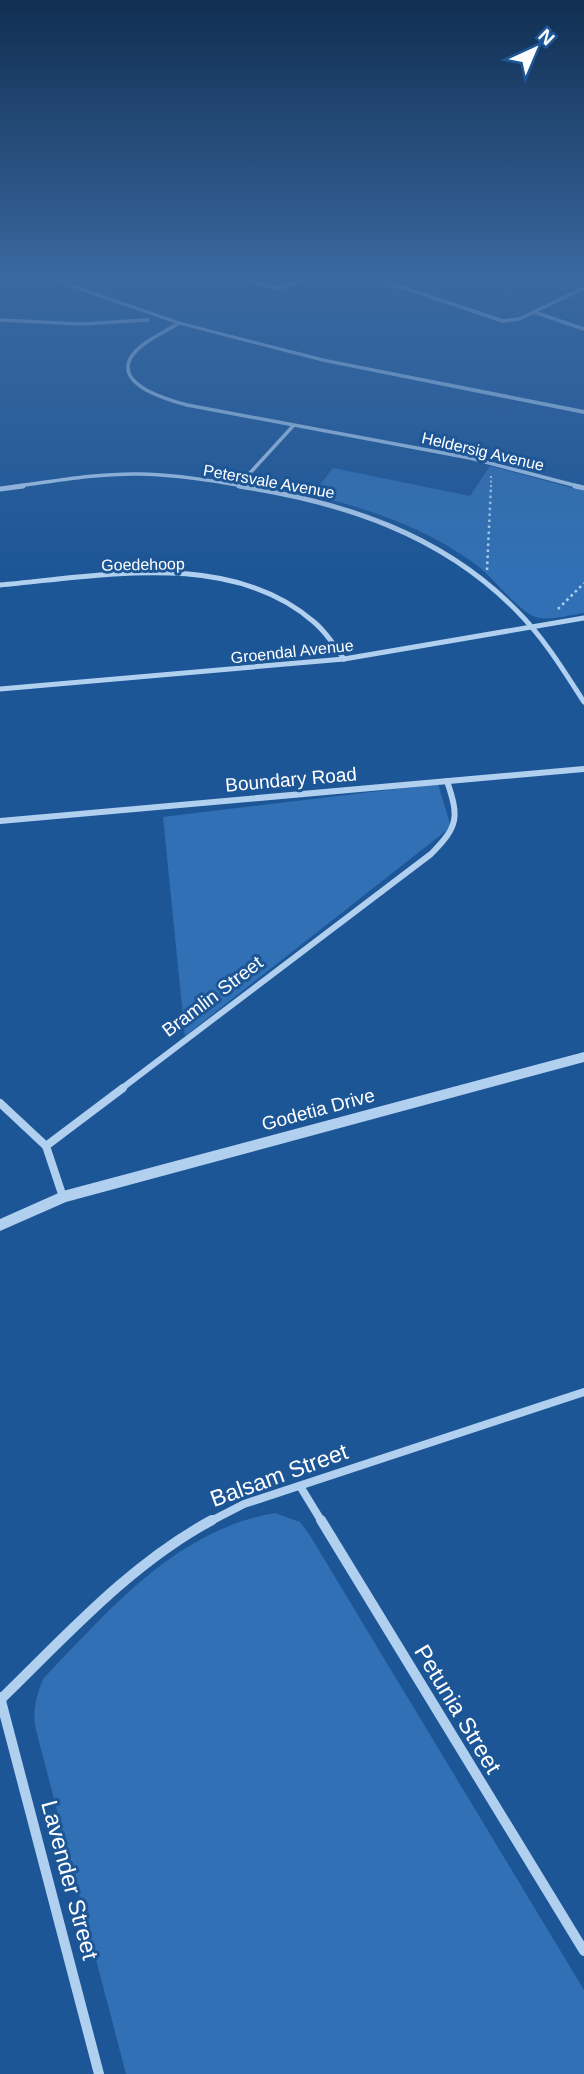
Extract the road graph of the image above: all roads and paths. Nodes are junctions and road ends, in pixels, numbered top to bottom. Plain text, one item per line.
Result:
1 (133, 377) edge
2 (407, 377) edge
3 (584, 412) edge
4 (293, 426) junction
5 (491, 463) junction
6 (238, 486) junction
7 (584, 488) edge
8 (0, 489) edge
9 (487, 582) junction
10 (584, 583) edge
11 (0, 585) edge
12 (584, 618) edge
13 (541, 625) junction
14 (530, 627) junction
15 (344, 659) junction
16 (0, 689) edge
17 (584, 702) edge
18 (584, 769) edge
19 (447, 781) junction
20 (0, 821) edge
21 (584, 1057) edge
22 (0, 1103) edge
23 (47, 1146) junction
24 (63, 1197) junction
25 (0, 1225) edge
26 (584, 1392) edge
27 (300, 1486) junction
28 (0, 1698) edge
29 (584, 1951) edge
30 (99, 2074) edge

1 - 4 street, Heldersig Avenue
2 - 3 street
4 - 5 street, Heldersig Avenue
4 - 6 street
5 - 7 street, Heldersig Avenue
5 - 9 path
6 - 8 street, Petersvale Avenue
6 - 9 street, Petersvale Avenue
9 - 14 street, Petersvale Avenue
10 - 13 path
11 - 15 street, Goedehoop
12 - 13 street, Groendal Avenue
13 - 14 street, Groendal Avenue
14 - 15 street, Groendal Avenue
14 - 17 street, Petersvale Avenue
15 - 16 street, Groendal Avenue
18 - 19 street, Boundary Road
19 - 20 street, Boundary Road
19 - 23 street, Bramlin Street
21 - 24 street, Godetia Drive
22 - 23 street
23 - 24 street
24 - 25 street
26 - 27 street, Balsam Street
27 - 28 street, Balsam Street
27 - 29 street, Petunia Street
28 - 30 street, Lavender Street

